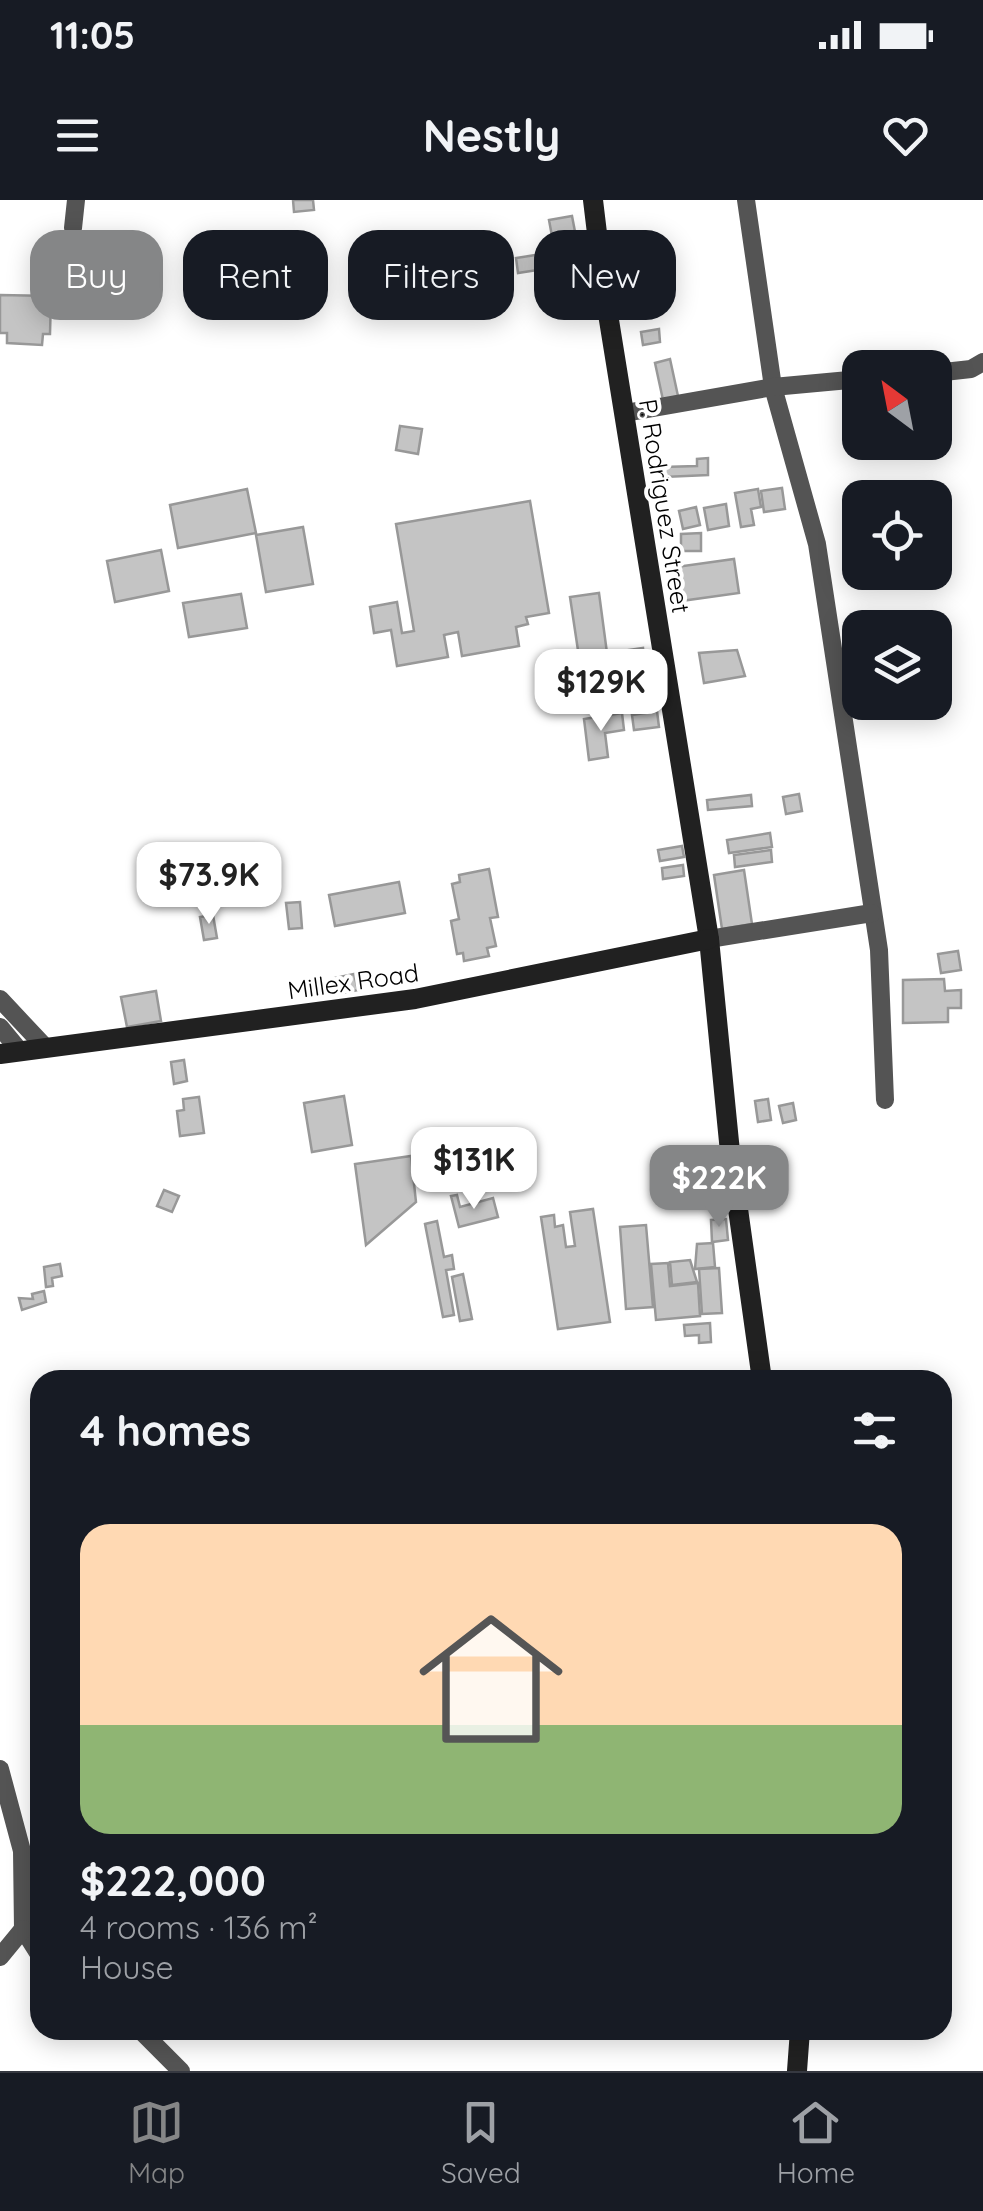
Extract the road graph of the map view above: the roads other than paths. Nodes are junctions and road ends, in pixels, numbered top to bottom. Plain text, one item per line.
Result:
1 (76, 200) edge
2 (594, 200) edge
3 (746, 200) edge
4 (73, 228) dead end
5 (983, 362) edge
6 (952, 371) edge
7 (842, 381) edge
8 (773, 387) junction
9 (625, 414) junction
10 (872, 913) junction
11 (709, 939) junction
12 (0, 999) edge
13 (0, 1027) edge
14 (45, 1047) junction
15 (10, 1052) edge
16 (885, 1100) dead end
17 (761, 1370) edge
18 (0, 1769) edge
19 (23, 1929) junction
20 (30, 1940) edge
21 (0, 1957) edge
22 (150, 2040) edge
23 (799, 2040) edge
24 (181, 2071) edge
25 (797, 2071) edge

1 - 4 street
2 - 9 street, P. Rodriguez Street
3 - 8 street
5 - 6 street
7 - 8 street
8 - 9 street
8 - 10 street
9 - 11 street, P. Rodriguez Street
10 - 11 street
10 - 16 street
11 - 14 street, Millex Road
11 - 17 street, P. Rodriguez Street
12 - 14 street
13 - 15 street
14 - 15 street, Millex Road
18 - 19 street
19 - 20 street
19 - 21 street
22 - 24 street
23 - 25 street

